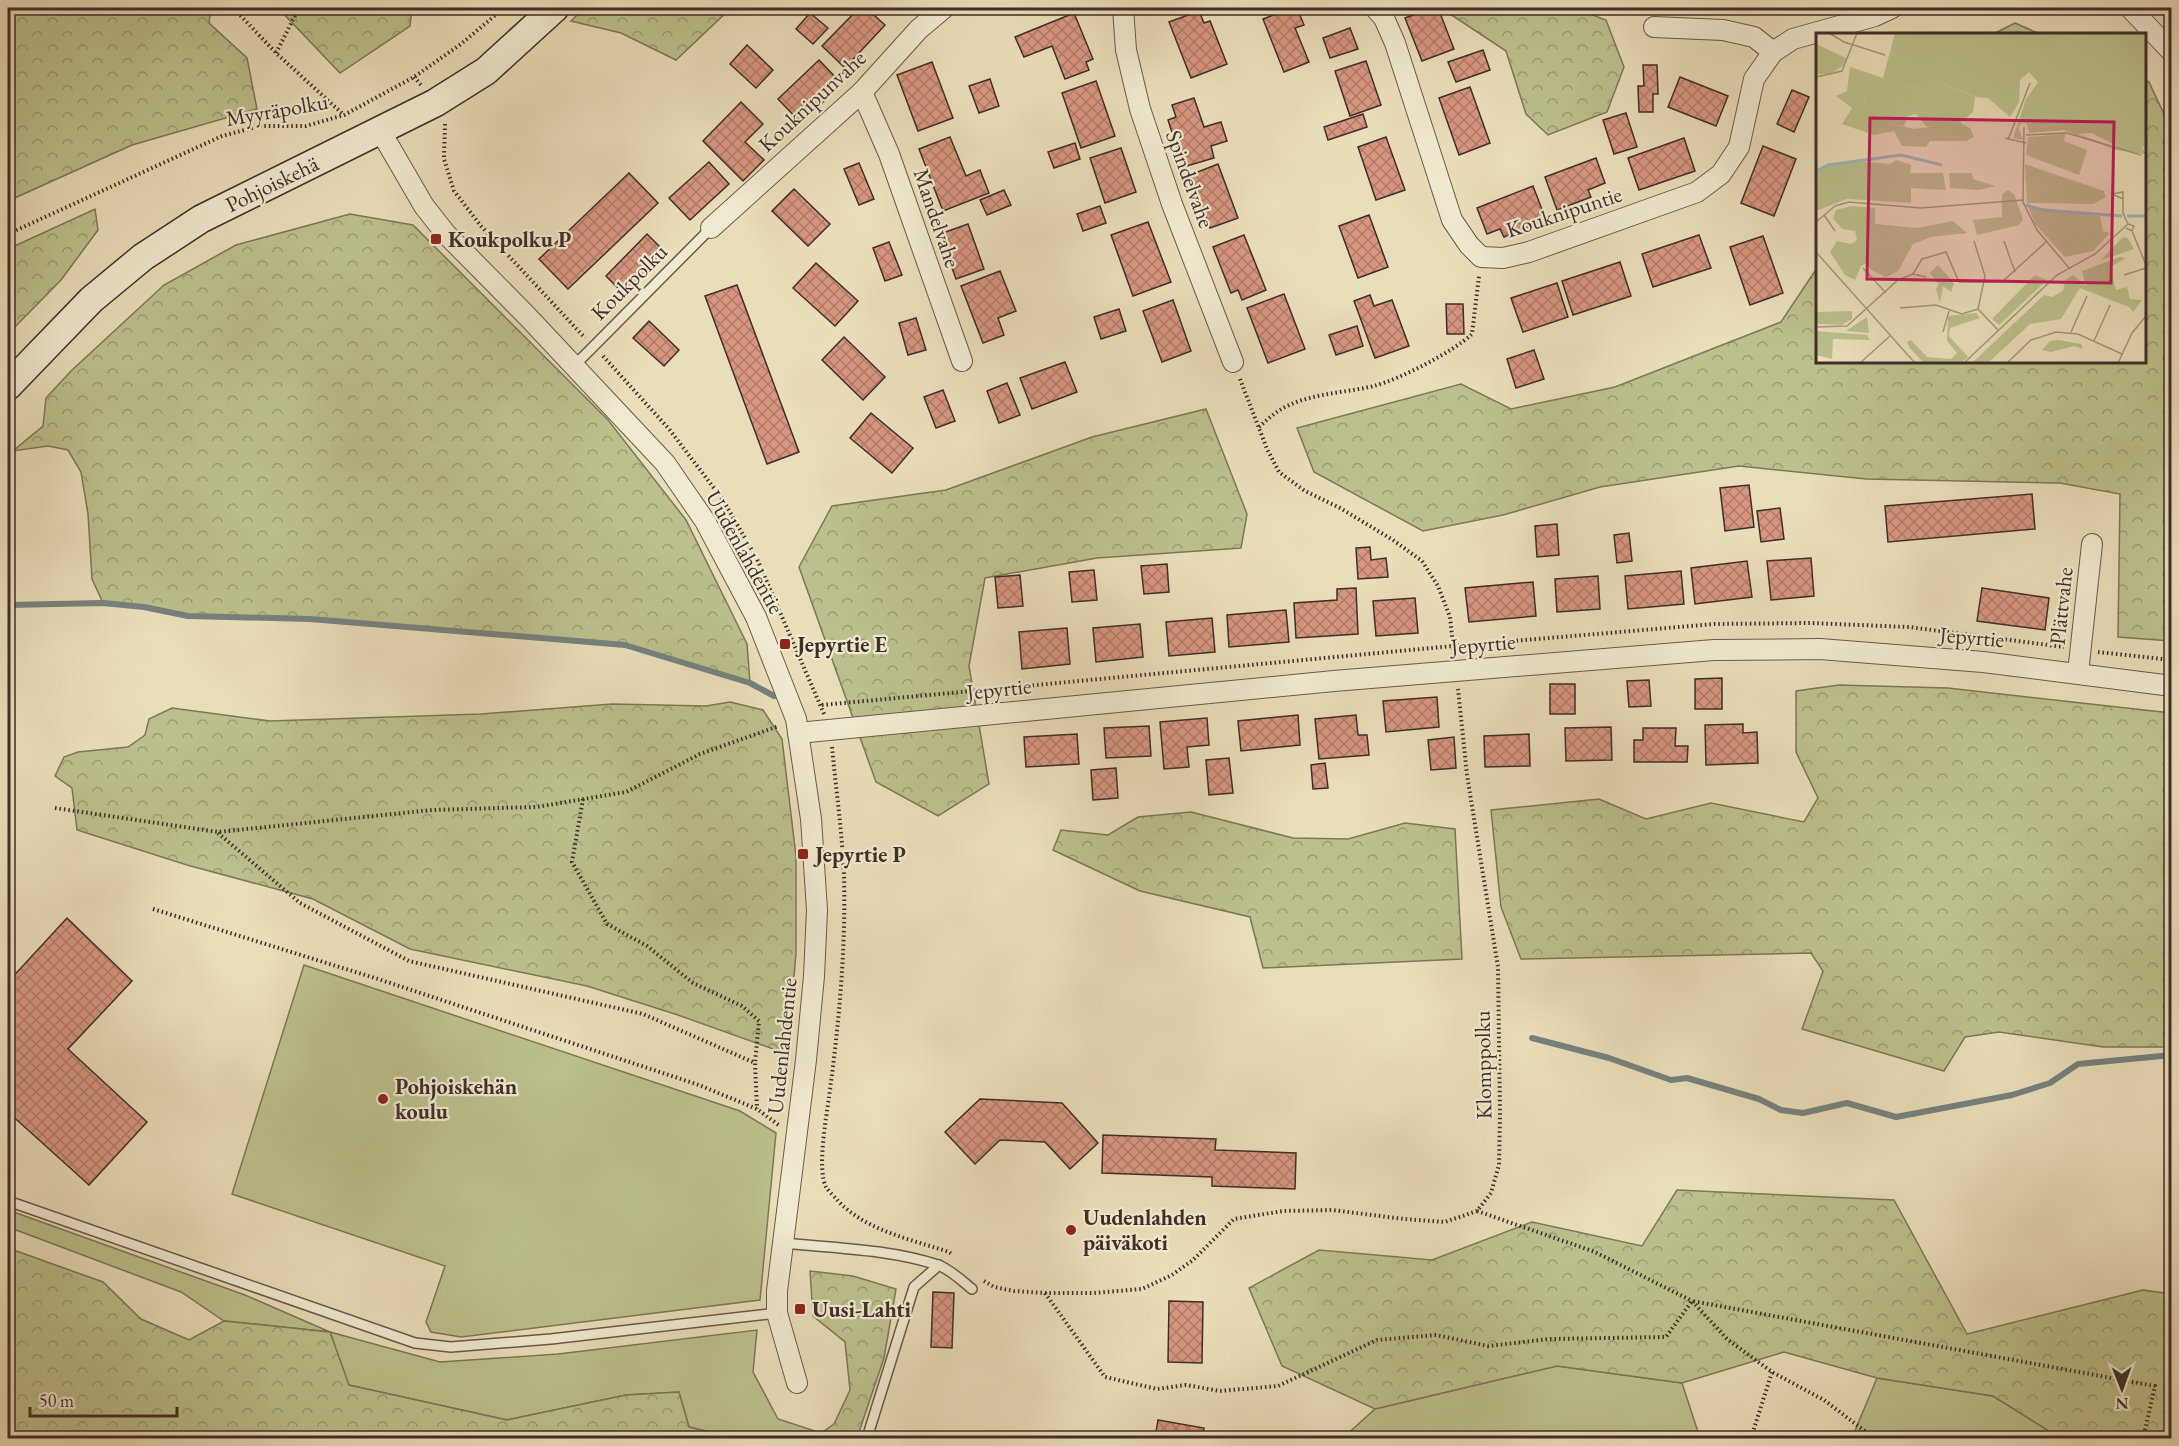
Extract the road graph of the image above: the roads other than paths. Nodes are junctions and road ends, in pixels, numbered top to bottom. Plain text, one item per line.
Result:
1 (555, 8) edge
2 (944, 8) edge
3 (1123, 8) edge
4 (1375, 8) edge
5 (1892, 8) edge
6 (2130, 8) edge
7 (1654, 27) dead end
8 (1773, 52) junction
9 (2172, 52) edge
10 (862, 92) junction
11 (381, 132) junction
12 (711, 228) joint
13 (962, 361) dead end
14 (1233, 362) road end
15 (574, 366) junction
16 (8, 386) edge
17 (2092, 544) dead end
18 (2078, 673) junction
19 (2172, 686) edge
20 (797, 726) junction
21 (8, 1200) edge
22 (783, 1243) junction
23 (939, 1265) junction
24 (972, 1289) dead end
25 (777, 1313) junction
26 (797, 1383) dead end
27 (867, 1438) edge

1 - 11 main road, Pohjoiskehä
2 - 10 street, Kouknipunvahe
3 - 14 street, Spindelvahe
4 - 8 street, Kouknipuntie
5 - 8 street, Kouknipuntie
6 - 9 street
7 - 8 street
10 - 12 street, Kouknipunvahe
10 - 13 street, Mandelvahe
11 - 15 street, Uudenlahdentie
11 - 16 main road, Pohjoiskehä
12 - 15 lane, Koukpolku
15 - 20 street, Uudenlahdentie
17 - 18 street, Plättvahe
18 - 19 street, Jepyrtie
18 - 20 street, Jepyrtie
20 - 22 street, Uudenlahdentie
21 - 25 lane
22 - 23 lane
22 - 25 street, Uudenlahdentie
23 - 24 lane
23 - 27 lane
25 - 26 street, Uudenlahdentie

